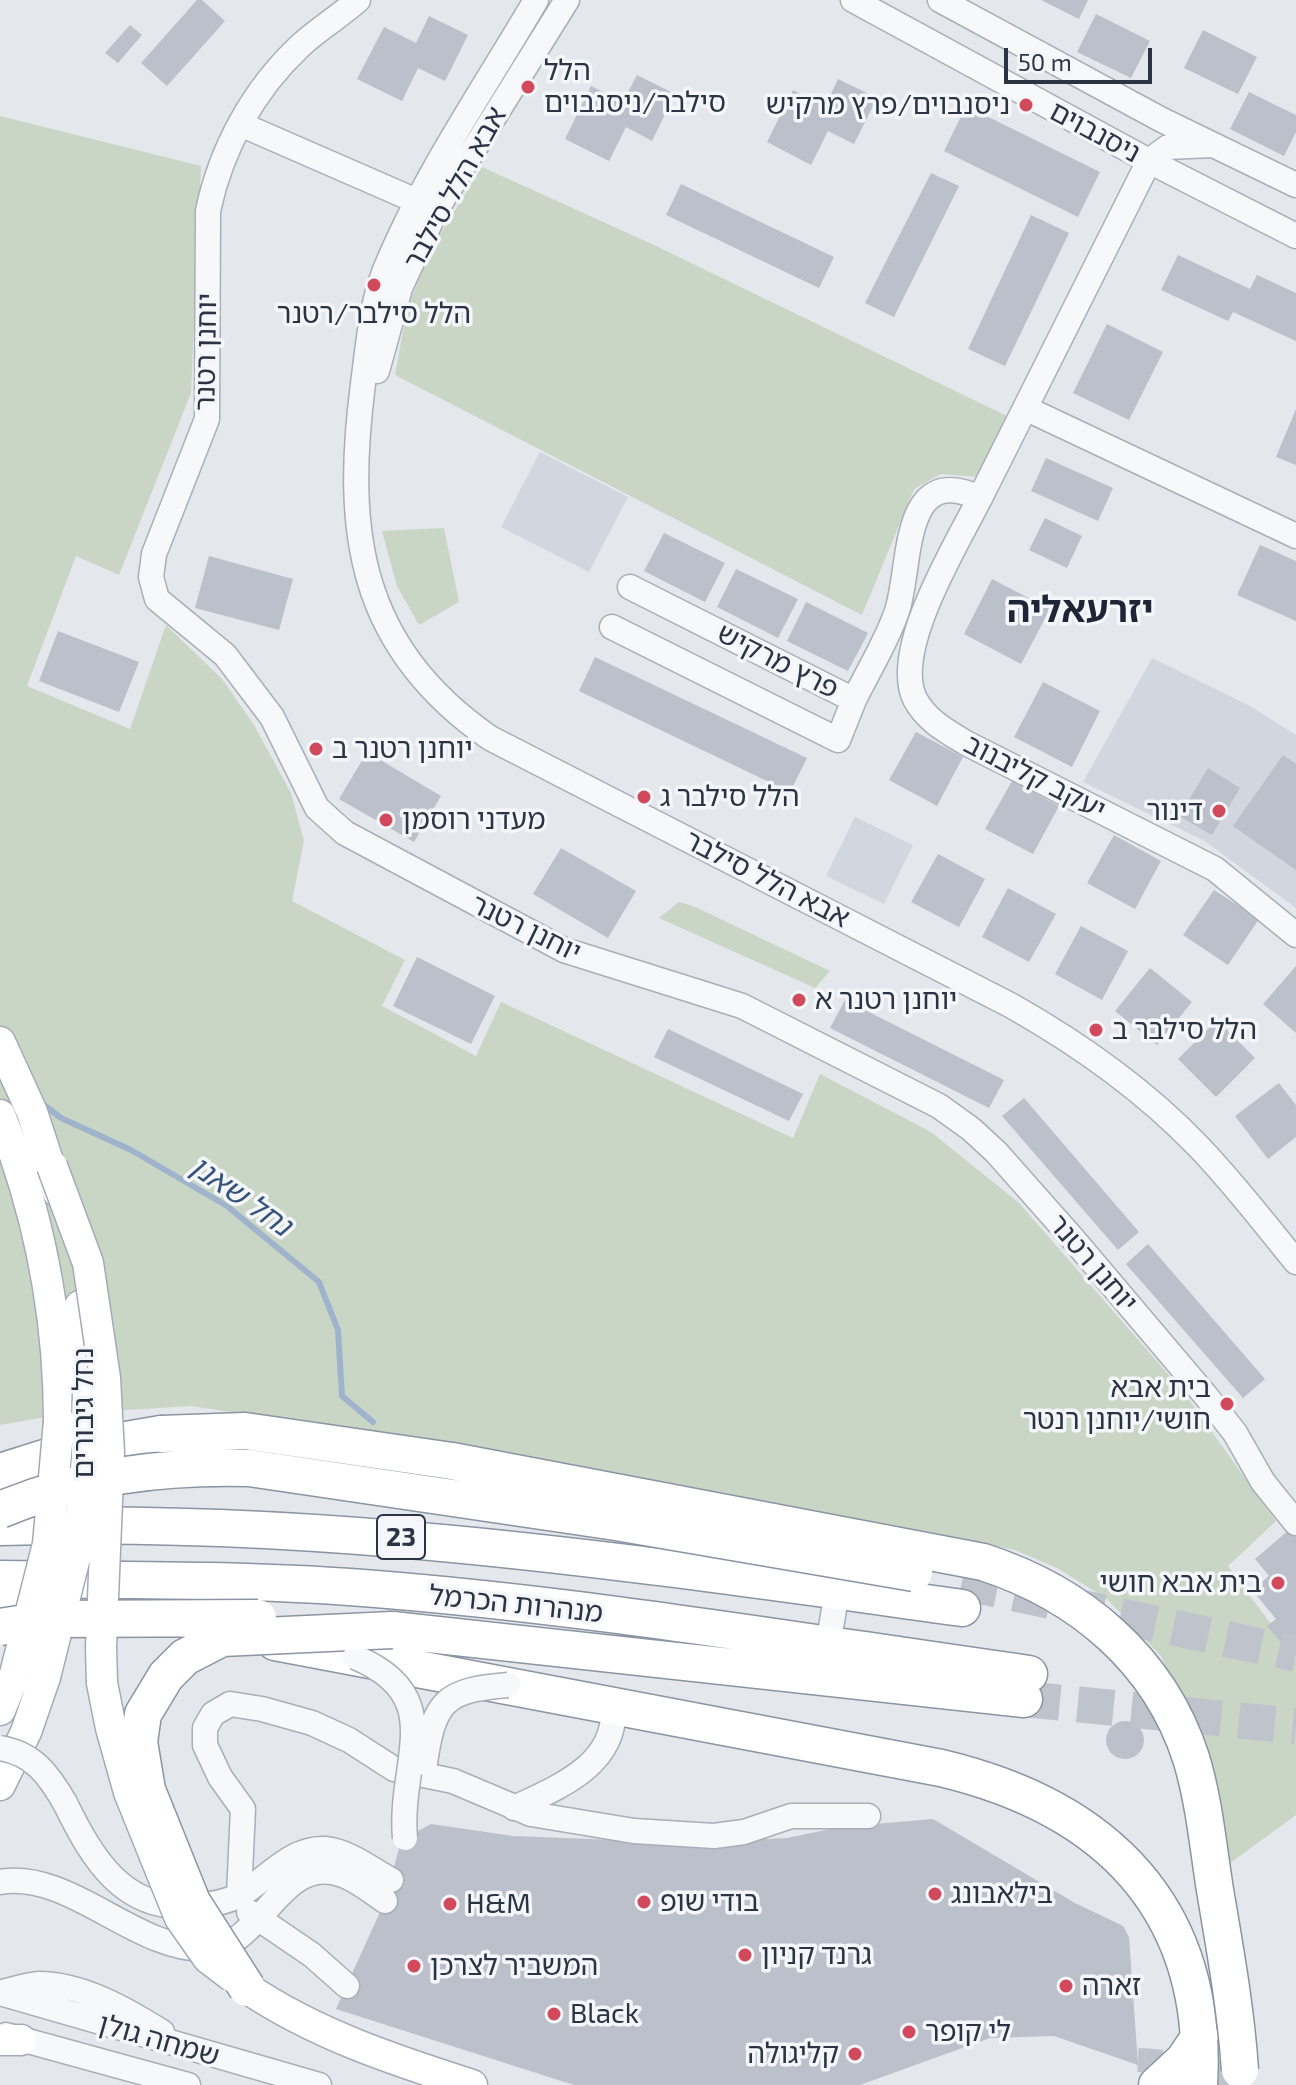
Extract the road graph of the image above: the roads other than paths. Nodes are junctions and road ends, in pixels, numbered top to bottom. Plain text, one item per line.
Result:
1 (358, 0) edge
2 (536, 0) edge
3 (567, 0) edge
4 (853, 0) edge
5 (940, 0) edge
6 (240, 124) junction
7 (1212, 145) junction
8 (1149, 161) junction
9 (1296, 185) edge
10 (426, 205) junction
11 (1296, 236) edge
12 (1025, 408) junction
13 (980, 498) junction
14 (1296, 536) edge
15 (630, 587) dead end
16 (612, 627) dead end
17 (854, 700) junction
18 (1296, 935) edge
19 (4, 1049) edge
20 (0, 1115) edge
21 (52, 1166) junction
22 (1296, 1262) edge
23 (0, 1472) edge
24 (0, 1510) edge
25 (1296, 1523) edge
26 (0, 1527) edge
27 (0, 1579) edge
28 (837, 1591) junction
29 (0, 1606) edge
30 (0, 1627) edge
31 (392, 1630) junction
32 (355, 1657) junction
33 (825, 1660) junction
34 (508, 1685) junction
35 (1027, 1686) tunnel mouth
36 (613, 1706) junction
37 (0, 1710) edge
38 (0, 1748) edge
39 (0, 1785) edge
40 (514, 1808) junction
41 (868, 1816) dead end
42 (0, 1882) edge
43 (230, 1899) junction
44 (261, 1918) junction
45 (347, 1986) dead end
46 (247, 1988) junction
47 (0, 1993) edge
48 (1200, 2036) junction
49 (7, 2038) edge
50 (1241, 2080) edge
51 (188, 2085) edge
52 (319, 2085) edge
53 (472, 2085) edge
54 (1157, 2085) edge
55 (1199, 2085) edge

1 - 6 street, יוחנן רטנר
2 - 10 street, אבא הלל סילבר
3 - 10 street, אבא הלל סילבר
4 - 8 street, ניסנבוים
5 - 7 street, ניסנבוים
6 - 10 street
6 - 25 street, יוחנן רטנר
7 - 8 street
7 - 9 street, ניסנבוים
8 - 11 street, ניסנבוים
8 - 12 street
10 - 22 street, אבא הלל סילבר
12 - 13 street
12 - 14 street
13 - 17 street, פרץ מרקיש
13 - 18 street, יעקב קליבנוב
15 - 17 street, פרץ מרקיש
16 - 17 street
19 - 21 main road, נחל גיבורים
20 - 37 main road, נחל גיבורים, bridge
21 - 39 main road, נחל גיבורים, bridge
21 - 46 main road, bridge
23 - 50 highway, bridge
24 - 28 highway, מנהרות הכרמל / 23, bridge
26 - 28 highway, מנהרות הכרמל / 23
27 - 33 highway, מנהרות הכרמל / 23
28 - 33 street
29 - 32 highway, bridge
30 - 31 highway, bridge
31 - 33 highway
31 - 46 highway, bridge
32 - 34 highway, bridge
32 - 34 street, bridge
33 - 35 highway
34 - 36 highway
36 - 40 street
36 - 48 highway
38 - 43 street, bridge
40 - 41 street
40 - 43 street
42 - 44 street
43 - 44 street
43 - 44 street
44 - 45 street
46 - 53 main road
47 - 52 street, שמחה גולן
48 - 54 highway
48 - 55 highway
49 - 51 street, שמחה גולן

